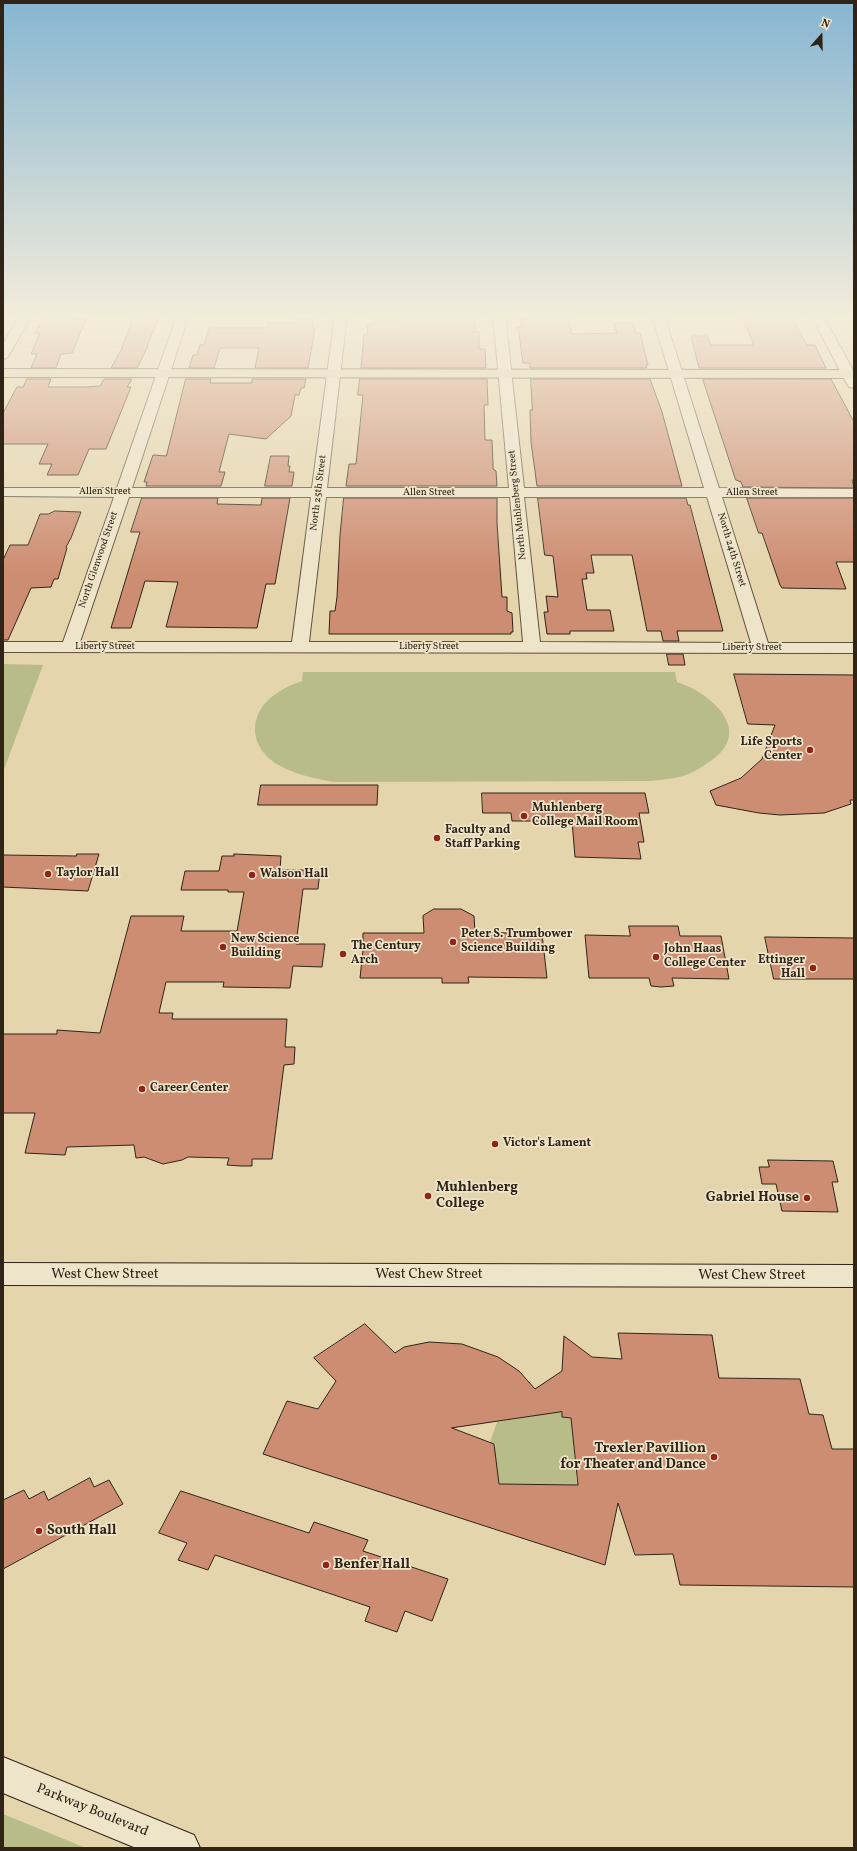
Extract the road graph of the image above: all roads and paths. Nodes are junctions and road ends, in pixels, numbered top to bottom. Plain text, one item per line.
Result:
1 (153, 401) edge
2 (330, 401) edge
3 (507, 401) edge
4 (685, 401) edge
5 (3, 492) edge
6 (122, 492) junction
7 (319, 493) junction
8 (516, 493) junction
9 (713, 493) junction
10 (854, 493) edge
11 (3, 647) edge
12 (70, 647) junction
13 (300, 647) junction
14 (532, 648) junction
15 (761, 648) junction
16 (854, 648) edge
17 (3, 1274) edge
18 (854, 1276) edge
19 (3, 1775) edge
20 (181, 1848) edge

1 - 6 street, North Glenwood Street
2 - 7 street, North 25th Street
3 - 8 street, North Muhlenberg Street
4 - 9 street, North 24th Street
5 - 6 street, Allen Street
6 - 7 street, Allen Street
6 - 12 street, North Glenwood Street
7 - 8 street, Allen Street
7 - 13 street, North 25th Street
8 - 9 street, Allen Street
8 - 14 street, North Muhlenberg Street
9 - 10 street, Allen Street
9 - 15 street, North 24th Street
11 - 12 street, Liberty Street
12 - 13 street, Liberty Street
13 - 14 street, Liberty Street
14 - 15 street, Liberty Street
15 - 16 street, Liberty Street
17 - 18 street, West Chew Street
19 - 20 street, Parkway Boulevard

